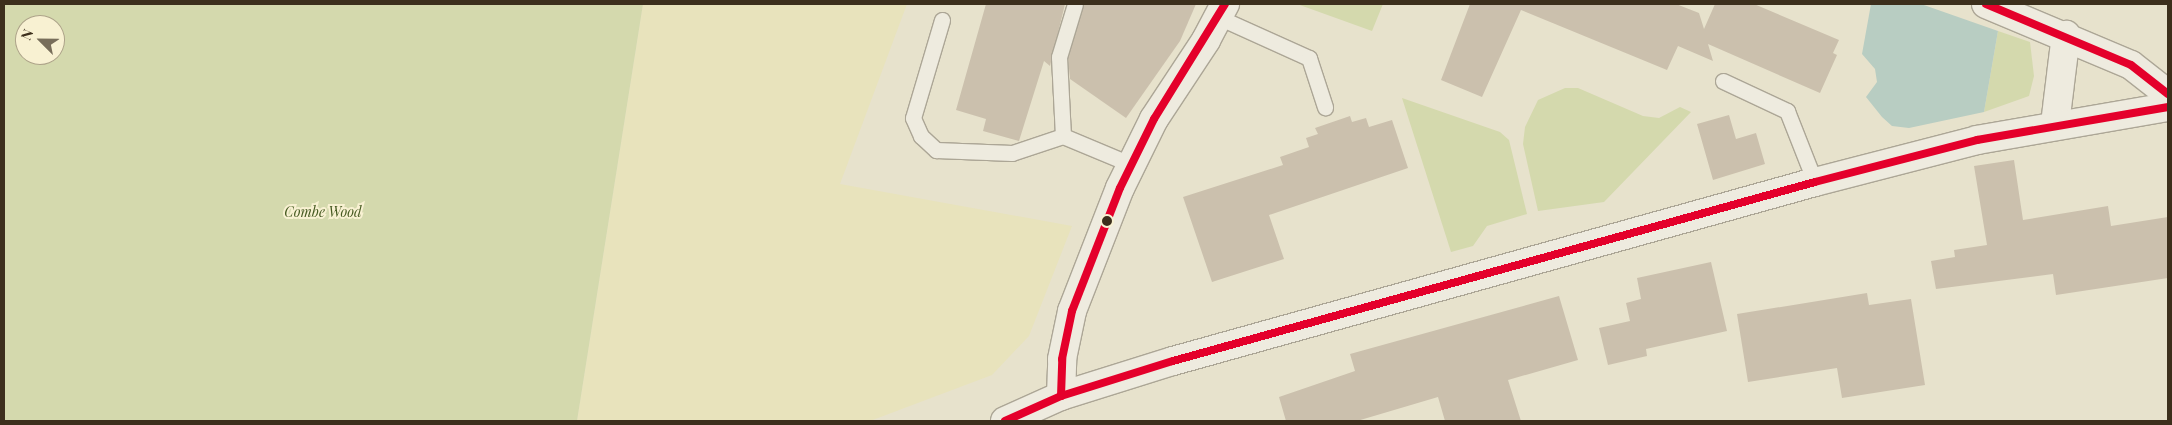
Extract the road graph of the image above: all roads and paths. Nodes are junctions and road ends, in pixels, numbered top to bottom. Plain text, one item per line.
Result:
1 (1076, 4) edge
2 (1986, 4) edge
3 (1222, 10) edge
4 (2036, 12) edge
5 (942, 20) dead end
6 (2066, 35) junction
7 (1723, 81) dead end
8 (2168, 94) edge
9 (1325, 107) dead end
10 (2168, 107) edge
11 (2054, 124) junction
12 (1063, 136) junction
13 (1130, 164) junction
14 (1815, 182) junction
15 (1061, 396) junction
16 (1005, 421) edge

1 - 12 lane
2 - 4 main road
3 - 9 lane
3 - 13 main road
4 - 6 main road
5 - 12 lane
6 - 8 main road
6 - 11 main road
7 - 14 lane
10 - 11 main road
11 - 14 main road
12 - 13 lane
13 - 15 main road
14 - 15 main road
15 - 16 main road

